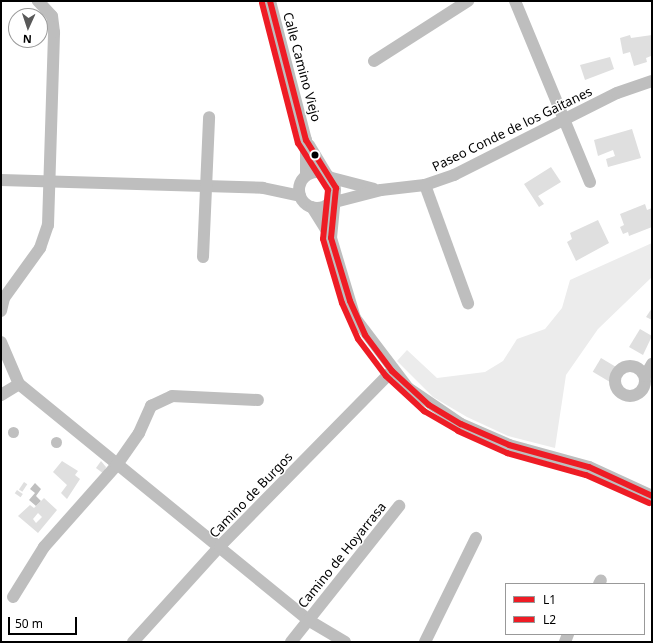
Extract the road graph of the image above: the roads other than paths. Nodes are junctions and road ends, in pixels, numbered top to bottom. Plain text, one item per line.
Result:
1 (38, 1) edge
2 (270, 1) edge
3 (468, 1) edge
4 (515, 1) edge
5 (374, 60) dead end
6 (652, 81) edge
7 (209, 118) dead end
8 (564, 119) junction
9 (306, 140) junction
10 (329, 176) junction
11 (305, 177) junction
12 (1, 180) edge
13 (51, 182) junction
14 (590, 182) dead end
15 (425, 185) junction
16 (206, 187) junction
17 (263, 188) junction
18 (381, 190) junction
19 (300, 196) junction
20 (333, 200) junction
21 (312, 207) junction
22 (331, 238) junction
23 (203, 257) dead end
24 (468, 303) dead end
25 (1, 311) edge
26 (1, 342) edge
27 (652, 364) edge
28 (392, 371) junction
29 (644, 376) dead end
30 (19, 384) junction
31 (1, 395) edge
32 (258, 400) dead end
33 (116, 466) junction
34 (652, 496) edge
35 (399, 506) dead end
36 (476, 538) dead end
37 (220, 546) junction
38 (13, 597) dead end
39 (308, 620) junction
40 (133, 642) edge
41 (291, 642) edge
42 (345, 642) edge
43 (425, 642) edge

1 - 13 street
2 - 9 street, Calle Camino Viejo
3 - 5 street
4 - 8 street
6 - 8 street, Paseo Conde de los Gaitanes
7 - 16 street
8 - 14 street
8 - 15 street, Paseo Conde de los Gaitanes
9 - 10 street, Calle Camino Viejo
9 - 11 street, Calle Camino Viejo
10 - 11 street
10 - 18 street, Paseo Conde de los Gaitanes
10 - 20 street
11 - 17 street
11 - 19 street
12 - 13 street
13 - 16 street
13 - 25 street
15 - 18 street, Paseo Conde de los Gaitanes
15 - 24 street
16 - 17 street
16 - 23 street
17 - 19 street
18 - 20 street, Paseo Conde de los Gaitanes
19 - 21 street
20 - 21 street
20 - 22 street
21 - 22 street
22 - 28 street
26 - 30 street, Camino de Hoyarrasa
27 - 29 street
28 - 34 street
28 - 37 street, Camino de Burgos
30 - 31 street
30 - 33 street, Camino de Hoyarrasa
32 - 33 street
33 - 37 street, Camino de Hoyarrasa
33 - 38 street
35 - 39 street, Camino de Hoyarrasa
36 - 43 street
37 - 39 street, Camino de Hoyarrasa
37 - 40 street, Camino de Burgos
39 - 41 street, Camino de Hoyarrasa
39 - 42 street, Camino de Hoyarrasa

